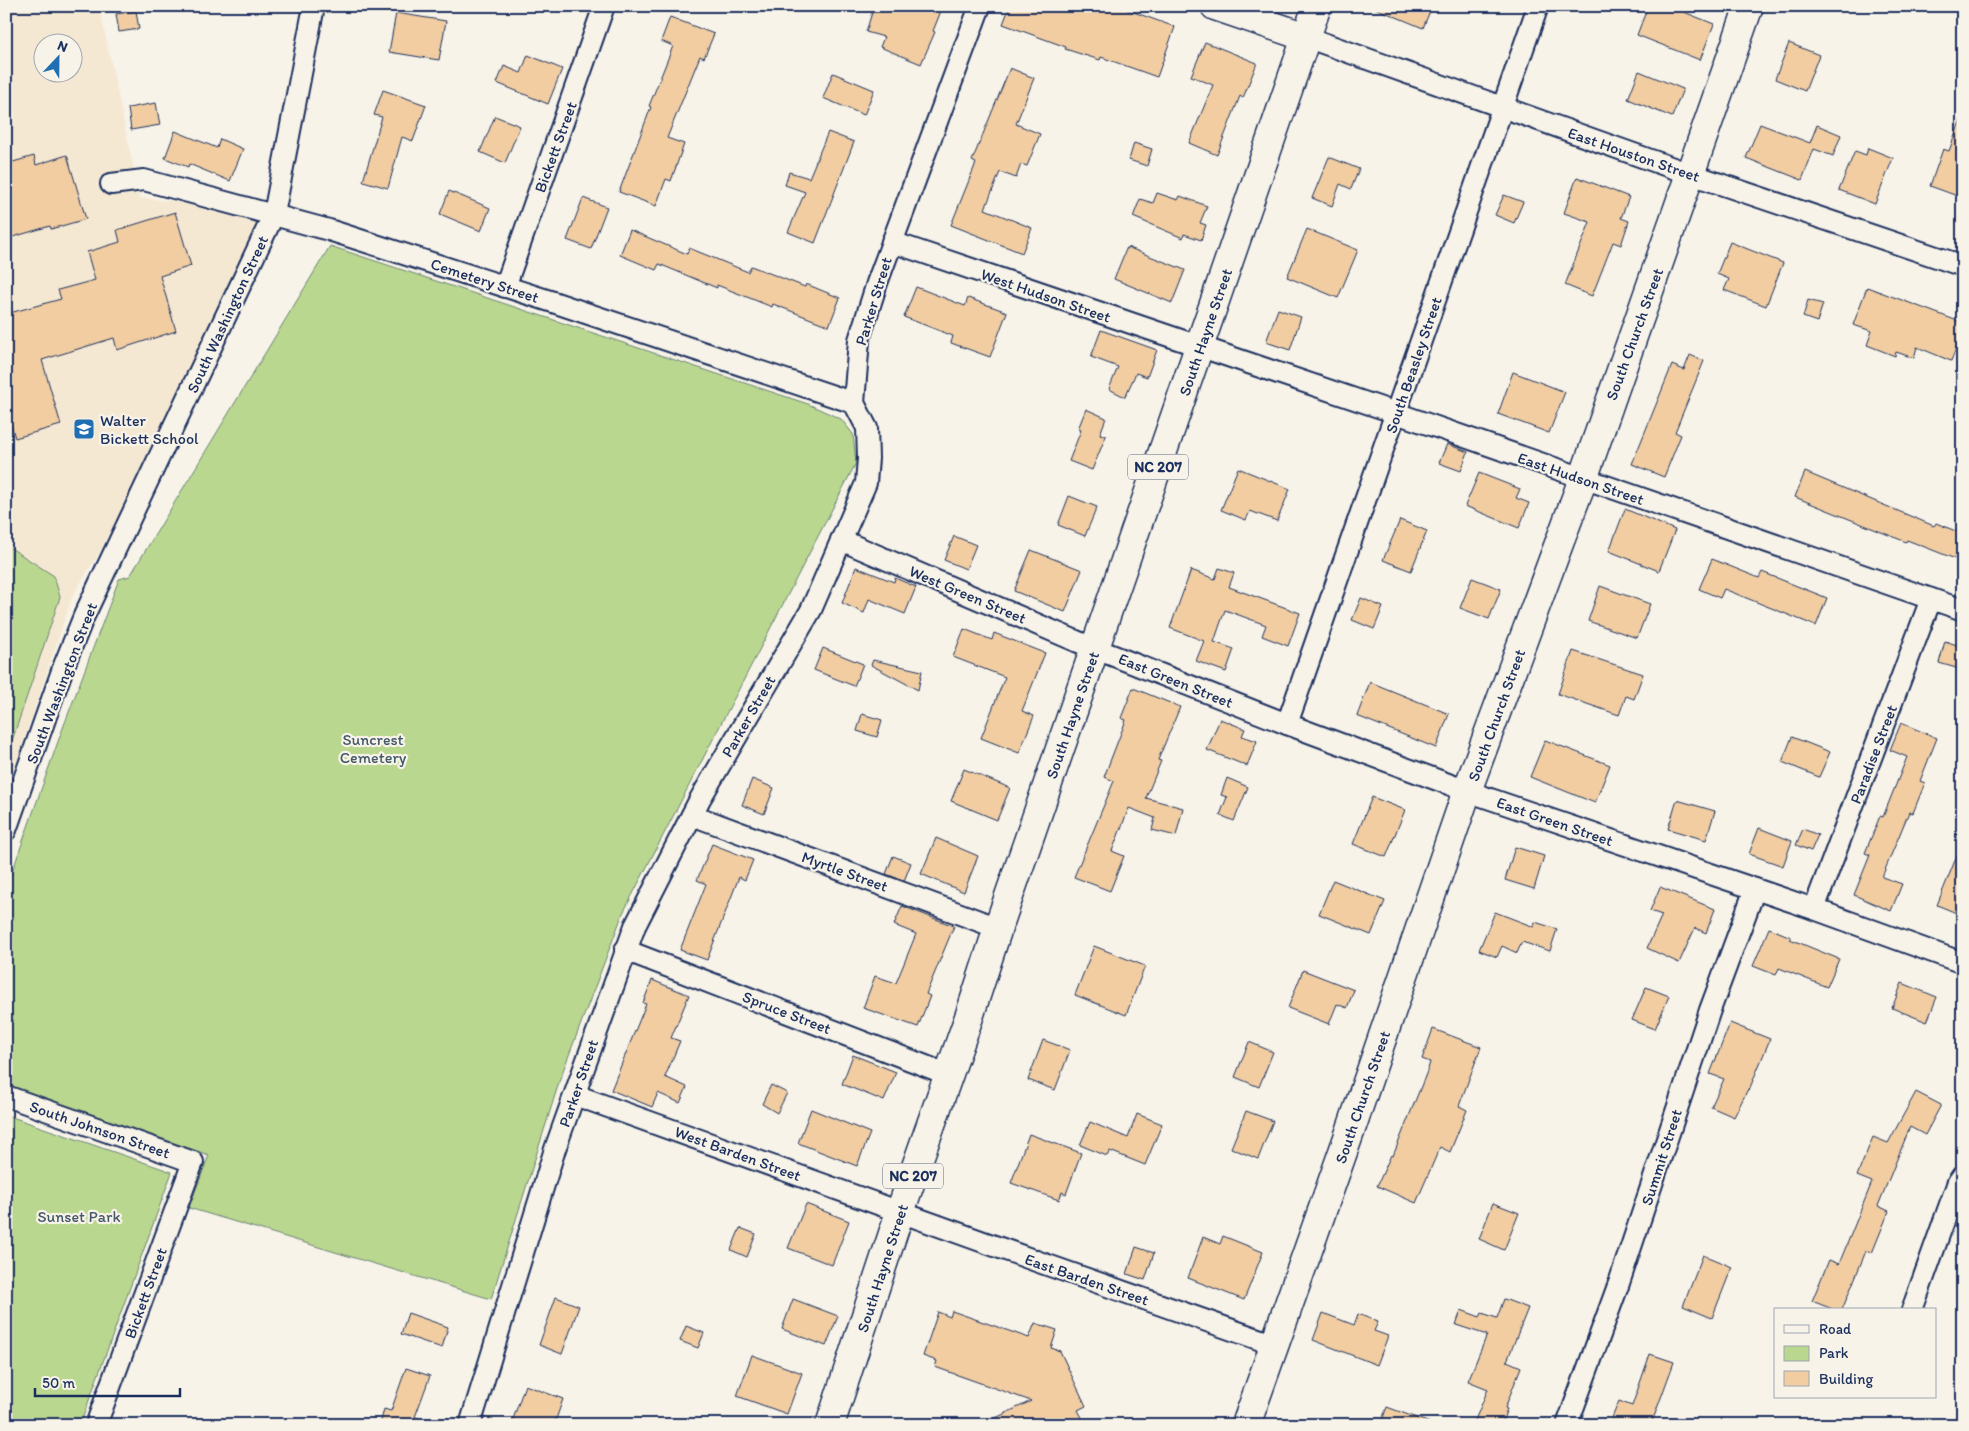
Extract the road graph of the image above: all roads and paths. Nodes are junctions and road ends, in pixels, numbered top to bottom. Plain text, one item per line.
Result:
1 (314, 6) edge
2 (604, 6) edge
3 (980, 6) edge
4 (1215, 6) edge
5 (1317, 6) edge
6 (1538, 6) edge
7 (1749, 6) edge
8 (1306, 37) junction
9 (1502, 107) junction
10 (1691, 174) junction
11 (111, 184) dead end
12 (274, 214) junction
13 (892, 242) junction
14 (1963, 266) edge
15 (504, 287) junction
16 (1200, 347) junction
17 (854, 403) junction
18 (1396, 413) junction
19 (1582, 479) junction
20 (841, 540) junction
21 (1931, 598) junction
22 (1963, 610) edge
23 (1095, 648) junction
24 (1287, 724) junction
25 (1467, 791) junction
26 (692, 814) junction
27 (6, 830) edge
28 (1755, 889) junction
29 (1814, 909) junction
30 (998, 928) junction
31 (625, 950) junction
32 (1963, 963) edge
33 (949, 1075) junction
34 (575, 1094) junction
35 (6, 1096) edge
36 (194, 1162) joint
37 (1963, 1175) edge
38 (900, 1212) junction
39 (1913, 1308) edge
40 (1275, 1345) junction
41 (96, 1425) edge
42 (470, 1425) edge
43 (830, 1425) edge
44 (1246, 1425) edge
45 (1567, 1425) edge

1 - 12 street, South Washington Street
2 - 15 street, Bickett Street
3 - 13 street, Parker Street
4 - 8 street
5 - 8 street, South Hayne Street / NC 207
6 - 9 street, South Beasley Street
7 - 10 street, South Church Street
8 - 9 street, East Houston Street
8 - 16 street, South Hayne Street / NC 207
9 - 10 street, East Houston Street
9 - 18 street, South Beasley Street
10 - 14 street, East Houston Street
10 - 19 street, South Church Street
11 - 12 street, Cemetery Street
12 - 15 street, Cemetery Street
12 - 27 street, South Washington Street
13 - 16 street, West Hudson Street
13 - 17 street, Parker Street
15 - 17 street, Cemetery Street
16 - 18 street, East Hudson Street
16 - 23 street, South Hayne Street / NC 207
17 - 20 street, Parker Street
18 - 19 street, East Hudson Street
18 - 24 street, South Beasley Street
19 - 21 street, East Hudson Street
19 - 25 street, South Church Street
20 - 23 street, West Green Street
20 - 26 street, Parker Street
21 - 22 street, East Hudson Street
21 - 29 street, Paradise Street
23 - 24 street, East Green Street
23 - 30 street, South Hayne Street / NC 207
24 - 25 street, East Green Street
25 - 28 street, East Green Street
25 - 40 street, South Church Street
26 - 30 street, Myrtle Street
26 - 31 street, Parker Street
28 - 29 street, East Green Street
28 - 45 street, Summit Street
29 - 32 street, East Green Street
30 - 33 street, South Hayne Street / NC 207
31 - 33 street, Spruce Street
31 - 34 street, Parker Street
33 - 38 street, South Hayne Street / NC 207
34 - 38 street, West Barden Street
34 - 42 street, Parker Street
35 - 36 street, South Johnson Street
36 - 41 street, Bickett Street
37 - 39 street
38 - 40 street, East Barden Street
38 - 43 street, South Hayne Street / NC 207
40 - 44 street, South Church Street

